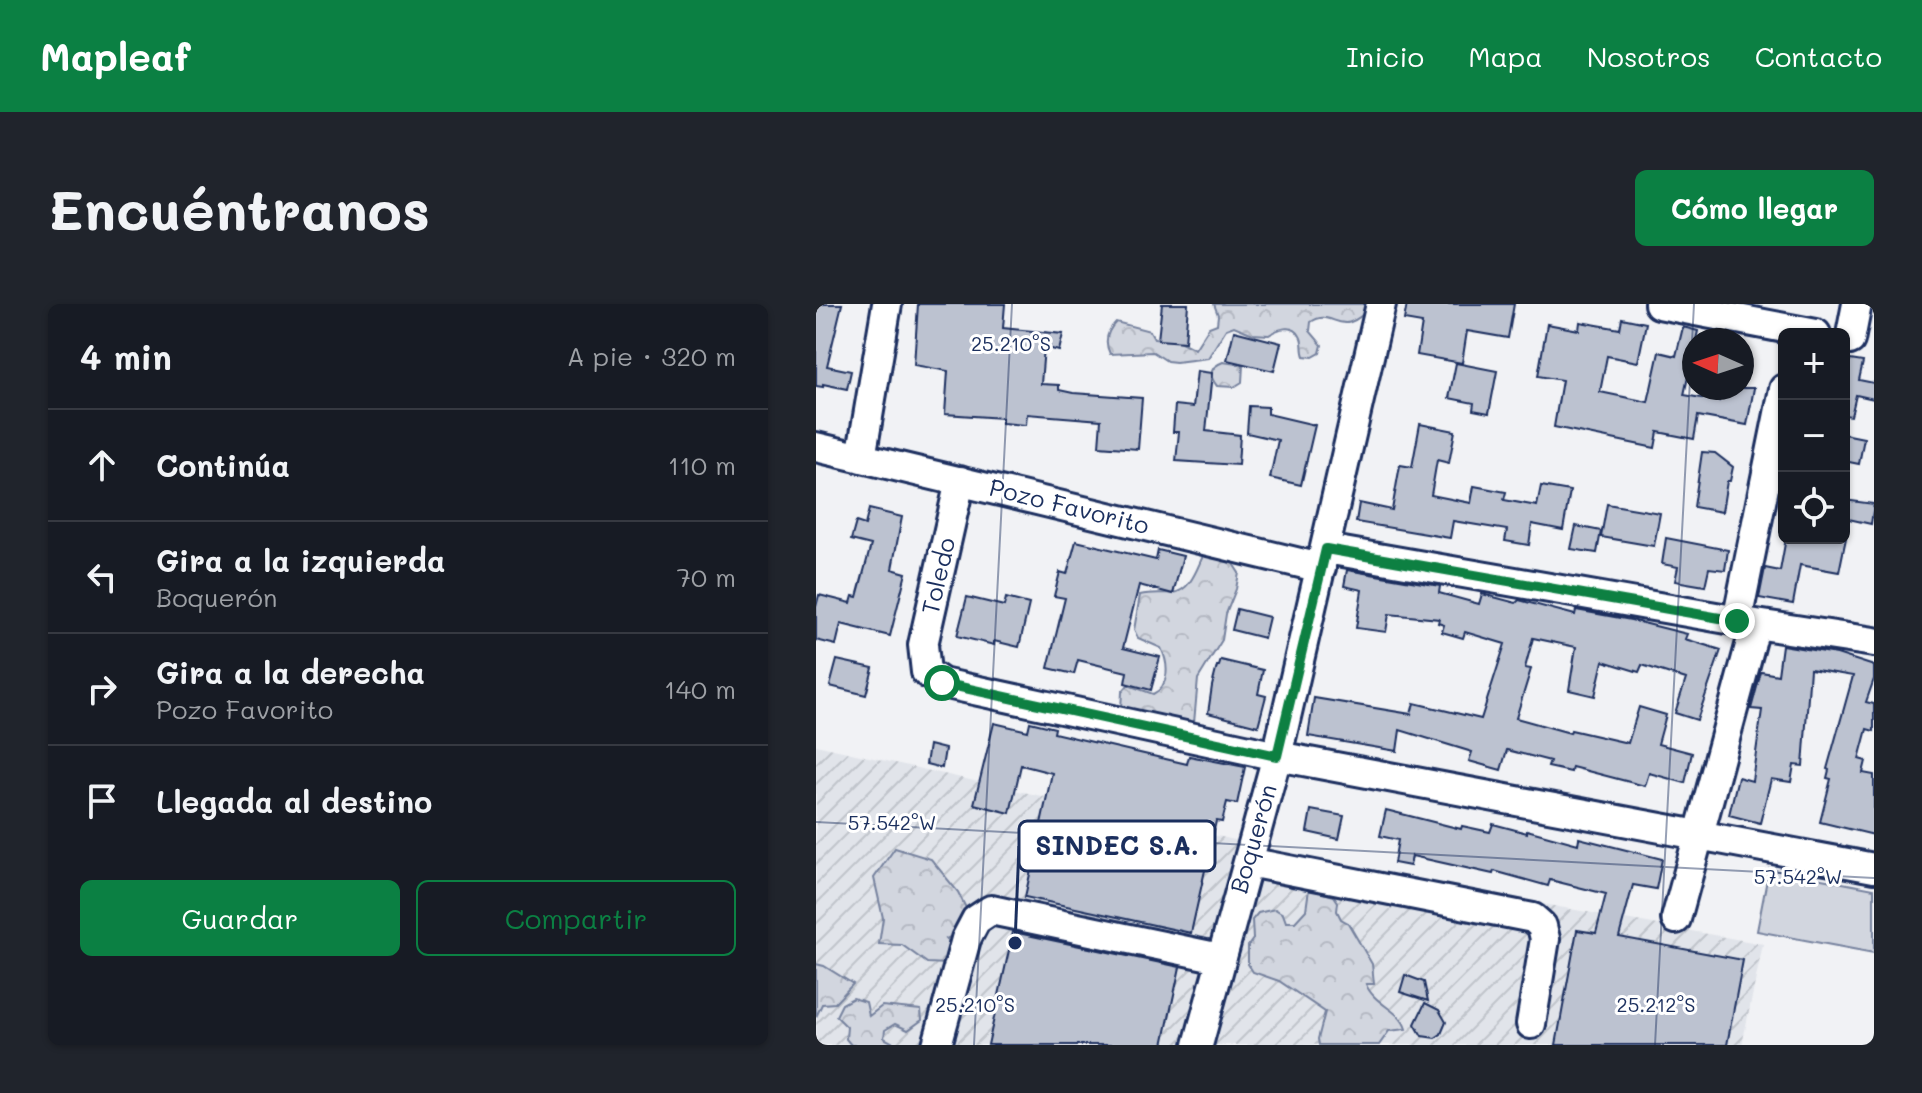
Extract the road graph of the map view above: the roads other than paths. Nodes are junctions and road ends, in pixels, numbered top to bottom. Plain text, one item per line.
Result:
1 (887, 304) edge
2 (1381, 304) edge
3 (1659, 304) edge
4 (1857, 304) edge
5 (1778, 328) edge
6 (1856, 341) edge
7 (1782, 400) edge
8 (816, 447) edge
9 (861, 458) junction
10 (960, 481) junction
11 (1324, 559) junction
12 (1746, 622) junction
13 (1874, 642) edge
14 (1277, 756) junction
15 (1701, 834) junction
16 (1248, 862) junction
17 (1874, 868) edge
18 (1676, 919) dead end
19 (1220, 958) junction
20 (1531, 1024) dead end
21 (937, 1045) edge
22 (1198, 1045) edge

1 - 9 street
2 - 11 street, Boquerón
3 - 5 street
4 - 6 street
7 - 12 street
8 - 9 street, Pozo Favorito
9 - 10 street, Pozo Favorito
10 - 11 street, Pozo Favorito
10 - 14 street, Toledo
11 - 12 street, Pozo Favorito
11 - 14 street, Boquerón
12 - 13 street, Pozo Favorito
12 - 15 street
14 - 15 street
14 - 16 street, Boquerón
15 - 17 street
15 - 18 street
16 - 19 street, Boquerón
16 - 20 street
19 - 21 street
19 - 22 street, Boquerón

